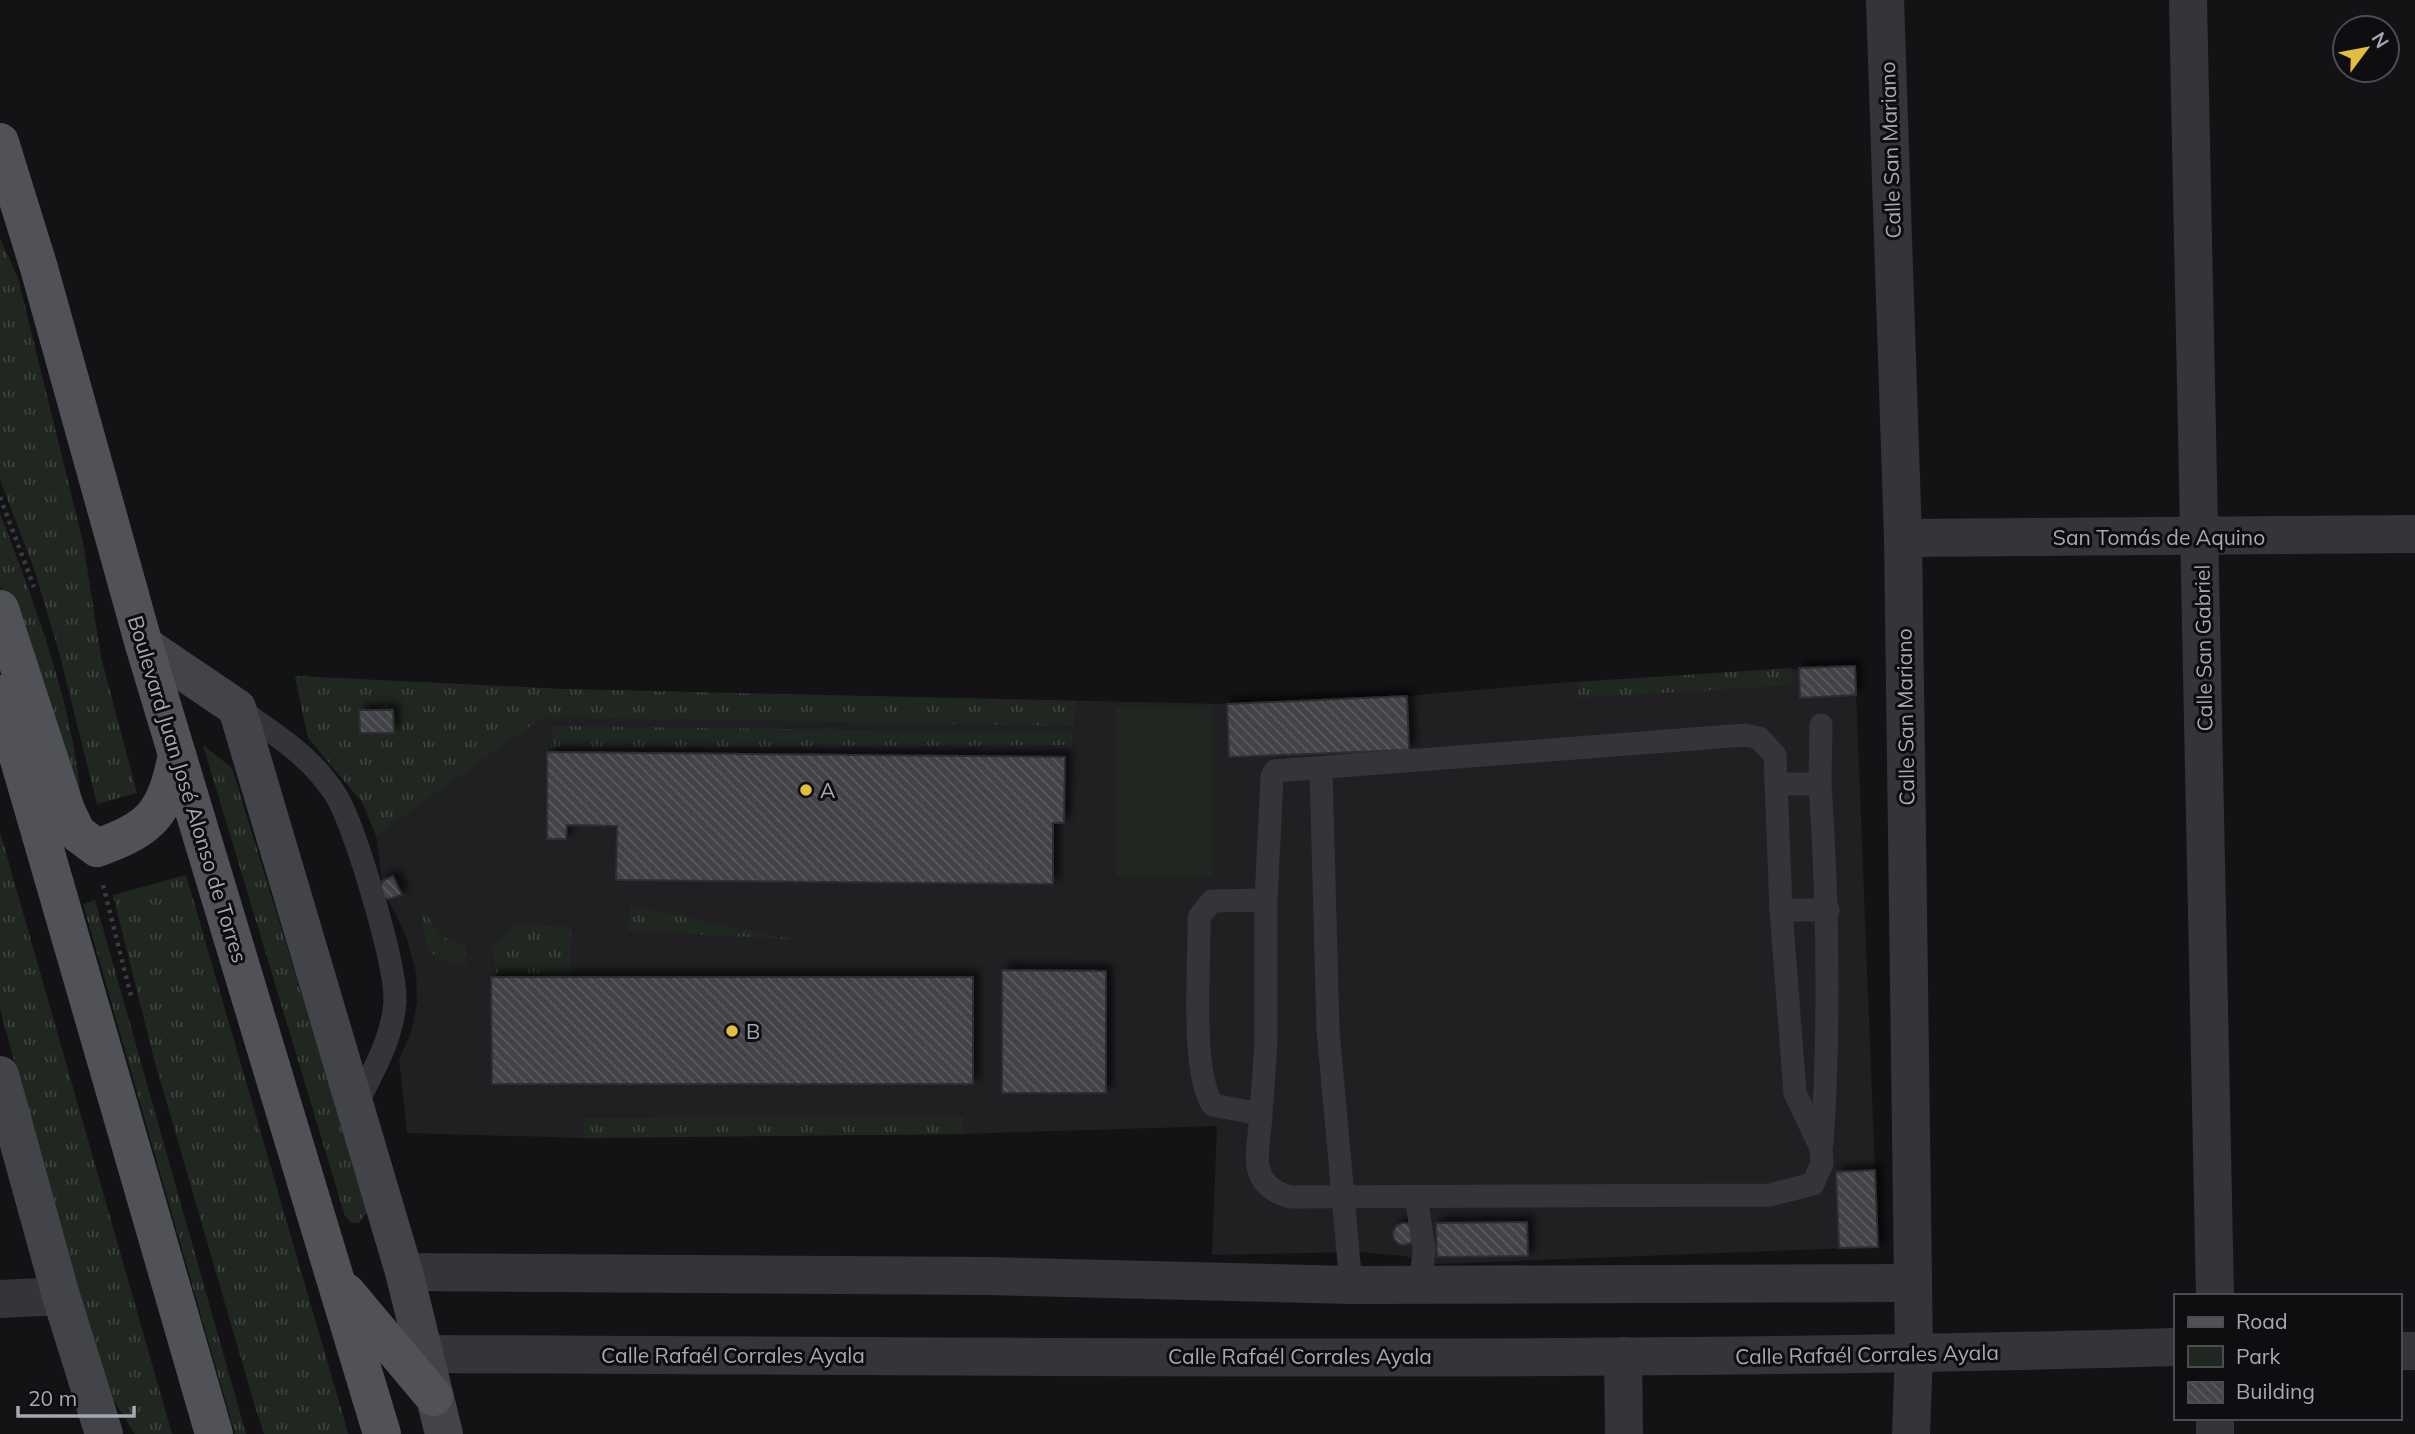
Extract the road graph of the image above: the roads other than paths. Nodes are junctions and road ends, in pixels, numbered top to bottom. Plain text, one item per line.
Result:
1 (1885, 0) edge
2 (2188, 0) edge
3 (0, 142) edge
4 (0, 174) edge
5 (39, 268) junction
6 (2415, 534) edge
7 (1903, 538) junction
8 (2201, 538) junction
9 (0, 608) edge
10 (144, 645) junction
11 (0, 694) edge
12 (237, 708) junction
13 (1821, 725) dead end
14 (177, 755) junction
15 (1321, 770) junction
16 (1778, 784) junction
17 (1820, 784) junction
18 (1266, 900) junction
19 (1781, 910) junction
20 (1828, 910) junction
21 (1826, 1007) junction
22 (1790, 1010) junction
23 (0, 1075) edge
24 (1795, 1093) junction
25 (1825, 1093) junction
26 (356, 1105) junction
27 (1261, 1114) junction
28 (1821, 1148) junction
29 (1416, 1196) junction
30 (1343, 1197) junction
31 (404, 1272) junction
32 (336, 1280) junction
33 (1421, 1283) junction
34 (1911, 1283) junction
35 (1351, 1285) junction
36 (2215, 1294) edge
37 (61, 1296) junction
38 (0, 1298) edge
39 (2174, 1347) edge
40 (424, 1354) junction
41 (1914, 1355) junction
42 (1623, 1356) junction
43 (435, 1397) junction
44 (104, 1434) edge
45 (214, 1434) edge
46 (382, 1434) edge
47 (444, 1434) edge
48 (1624, 1434) edge
49 (1911, 1434) edge

1 - 7 street, Calle San Mariano
2 - 8 street, Calle San Gabriel
3 - 5 main road, Boulevard Juan José Alonso de Torres
4 - 5 main road
5 - 10 main road, Boulevard Juan José Alonso de Torres
6 - 8 street, San Tomás de Aquino
7 - 8 street, San Tomás de Aquino
7 - 34 street, Calle San Mariano
8 - 36 street, Calle San Gabriel
9 - 14 main road
10 - 12 street
10 - 14 main road, Boulevard Juan José Alonso de Torres
11 - 45 main road
12 - 26 street
12 - 26 lane
13 - 17 lane
14 - 32 main road, Boulevard Juan José Alonso de Torres
15 - 16 lane
15 - 18 lane
15 - 30 lane
16 - 17 lane
16 - 19 lane
17 - 20 lane
18 - 27 lane
18 - 27 lane
19 - 20 lane
19 - 22 lane
20 - 21 lane
21 - 22 lane
21 - 25 lane
22 - 24 lane
23 - 37 street
24 - 25 lane
24 - 28 lane
25 - 28 lane
26 - 31 street
27 - 30 lane
28 - 29 lane
29 - 30 lane
29 - 33 lane
30 - 35 lane
31 - 35 street
31 - 40 street
32 - 43 main road
32 - 46 main road, Boulevard Juan José Alonso de Torres
33 - 34 street
33 - 35 street
34 - 41 street, Calle San Mariano
37 - 38 street
37 - 44 street
39 - 41 street, Calle Rafaél Corrales Ayala
40 - 42 street, Calle Rafaél Corrales Ayala
40 - 43 street
41 - 42 street, Calle Rafaél Corrales Ayala
41 - 49 street, Calle San Mariano
42 - 48 street
43 - 47 street

